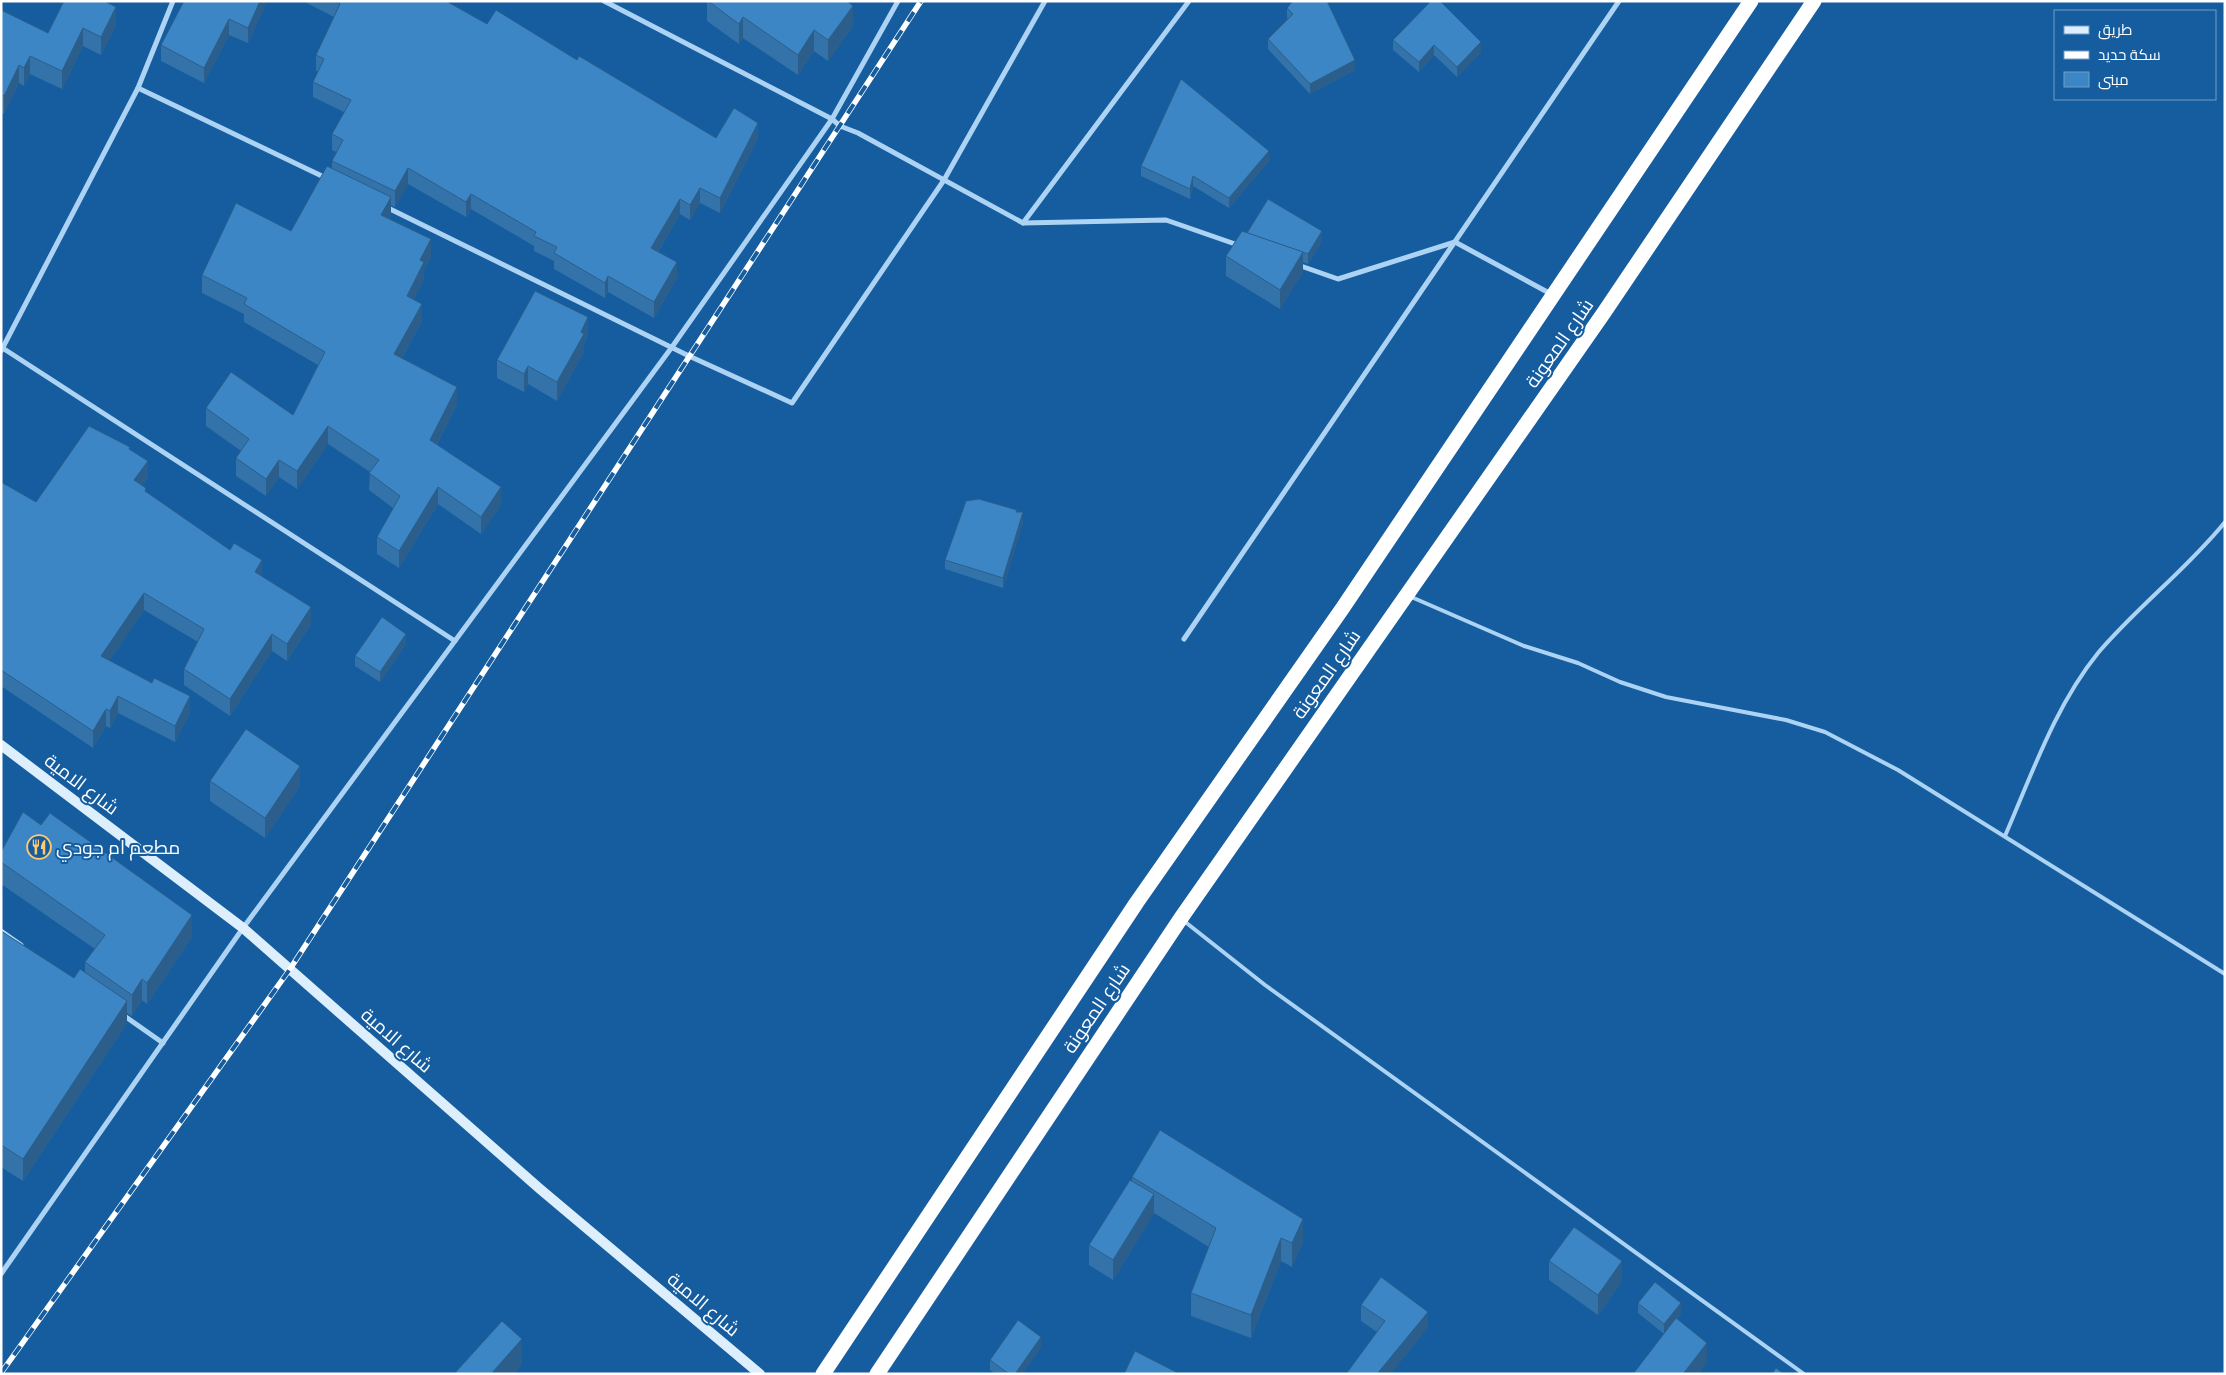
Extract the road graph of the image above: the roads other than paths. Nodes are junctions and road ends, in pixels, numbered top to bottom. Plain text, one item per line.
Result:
1 (172, 1) edge
2 (604, 1) edge
3 (898, 1) edge
4 (1045, 1) edge
5 (1189, 1) edge
6 (1620, 1) edge
7 (1751, 1) edge
8 (1814, 1) edge
9 (138, 88) junction
10 (832, 119) junction
11 (944, 180) junction
12 (336, 182) edge
13 (380, 204) edge
14 (1023, 223) junction
15 (1455, 242) junction
16 (1247, 248) edge
17 (1293, 264) edge
18 (1554, 295) junction
19 (672, 347) junction
20 (2, 349) edge
21 (2225, 522) edge
22 (1407, 595) junction
23 (1184, 639) dead end
24 (455, 641) junction
25 (1, 745) edge
26 (2005, 836) junction
27 (1181, 918) junction
28 (243, 928) junction
29 (1, 931) edge
30 (26, 947) edge
31 (2225, 974) edge
32 (115, 1009) edge
33 (163, 1043) junction
34 (1, 1274) edge
35 (757, 1373) edge
36 (823, 1374) edge
37 (877, 1374) edge
38 (1804, 1374) edge

1 - 9 street
2 - 10 street
3 - 10 street
4 - 11 street
5 - 14 street
6 - 15 street
7 - 18 highway, شارع المعونة
8 - 22 highway, شارع المعونة
9 - 12 street
9 - 20 street
10 - 11 street
10 - 19 street
11 - 14 street
11 - 19 street
13 - 19 street
14 - 16 street
15 - 17 street
15 - 18 street
15 - 23 street
18 - 36 highway, شارع المعونة
19 - 24 street
20 - 24 street
21 - 26 lane
22 - 26 lane
22 - 27 highway, شارع المعونة
24 - 28 street
25 - 28 street, شارع الامية
26 - 31 lane
27 - 37 highway, شارع المعونة
27 - 38 lane
28 - 33 street
28 - 35 street, شارع الامية
29 - 30 street
32 - 33 street
33 - 34 street

